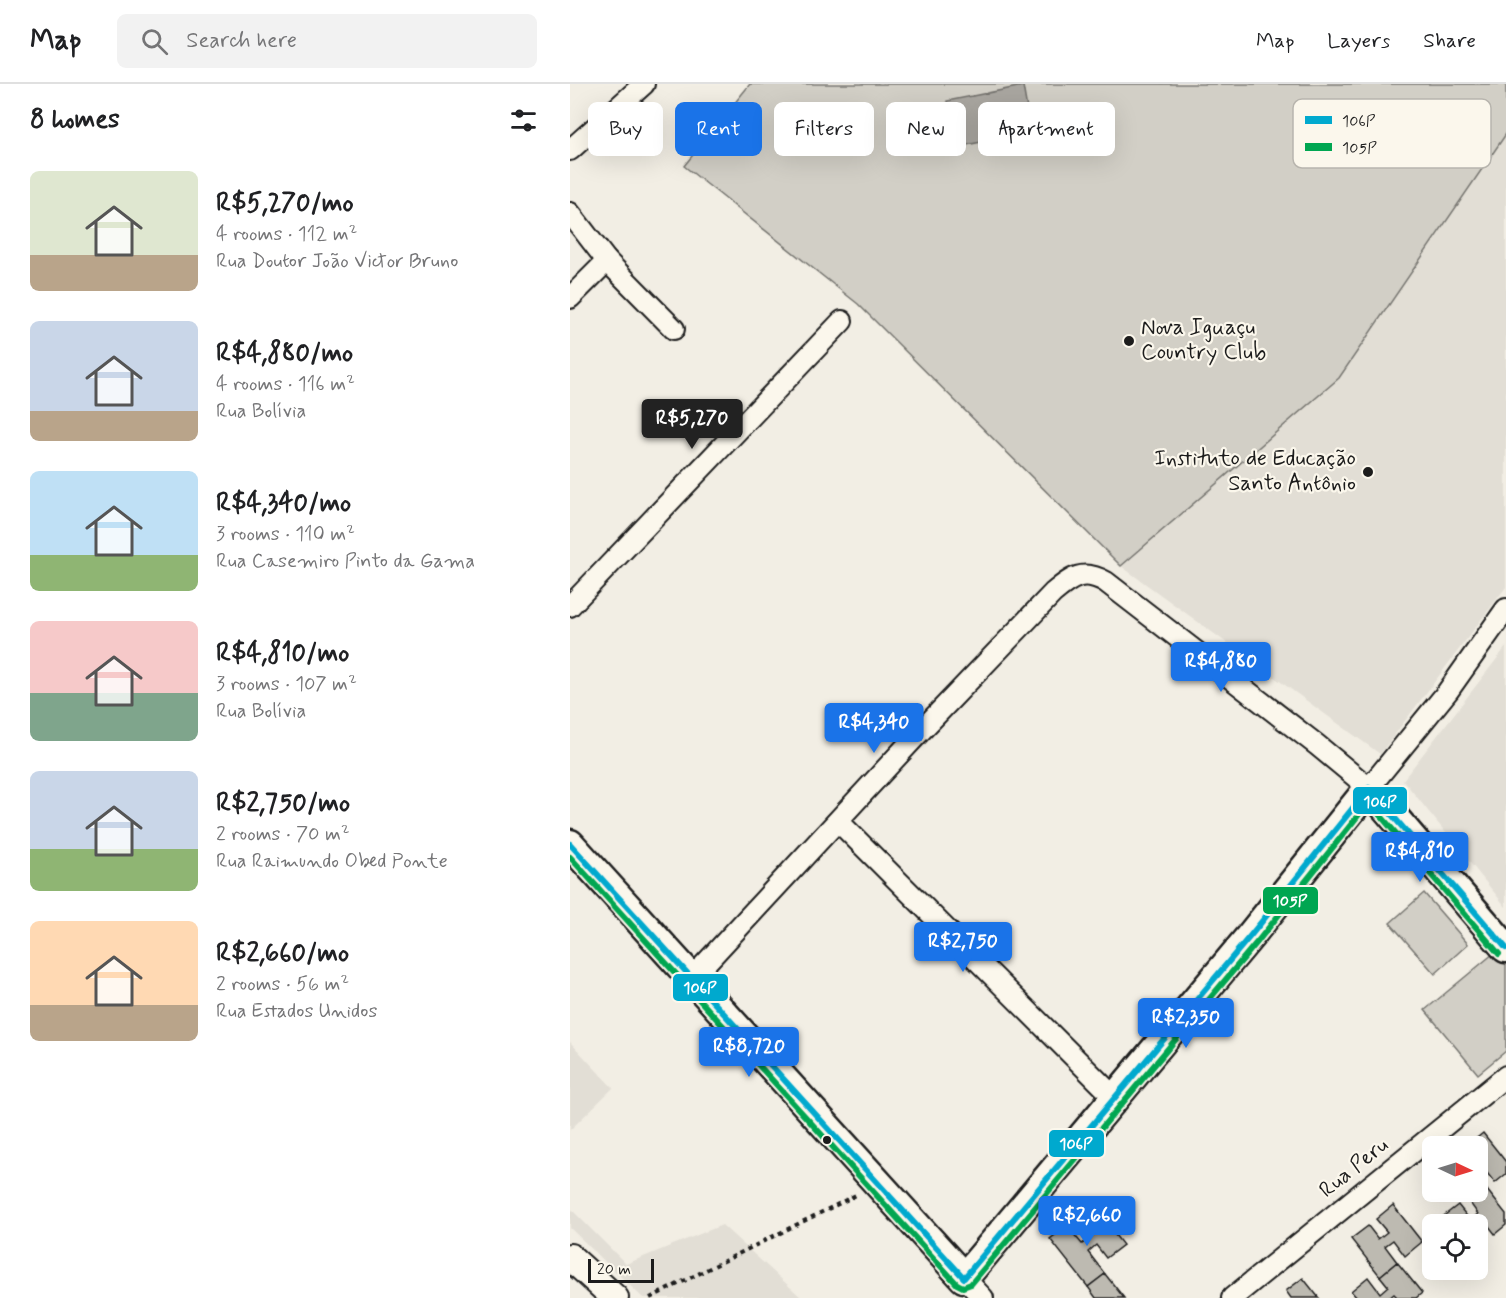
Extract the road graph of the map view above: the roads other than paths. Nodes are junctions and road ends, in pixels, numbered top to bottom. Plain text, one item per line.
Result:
1 (644, 84) edge
2 (570, 150) edge
3 (570, 213) edge
4 (607, 261) junction
5 (570, 298) edge
6 (842, 321) dead end
7 (674, 329) dead end
8 (570, 606) edge
9 (1506, 609) edge
10 (1369, 788) junction
11 (838, 821) junction
12 (570, 844) edge
13 (1506, 948) edge
14 (691, 979) junction
15 (1506, 1076) edge
16 (1115, 1098) junction
17 (571, 1261) edge
18 (973, 1288) edge
19 (615, 1298) edge
20 (1232, 1298) edge

1 - 2 street
3 - 4 street
4 - 5 street
4 - 7 street
6 - 8 street
9 - 10 street
10 - 11 street
10 - 13 main road
10 - 16 main road
11 - 14 street
11 - 16 street
12 - 14 main road
14 - 18 main road
15 - 20 street, Rua Peru
16 - 18 main road
17 - 19 street

